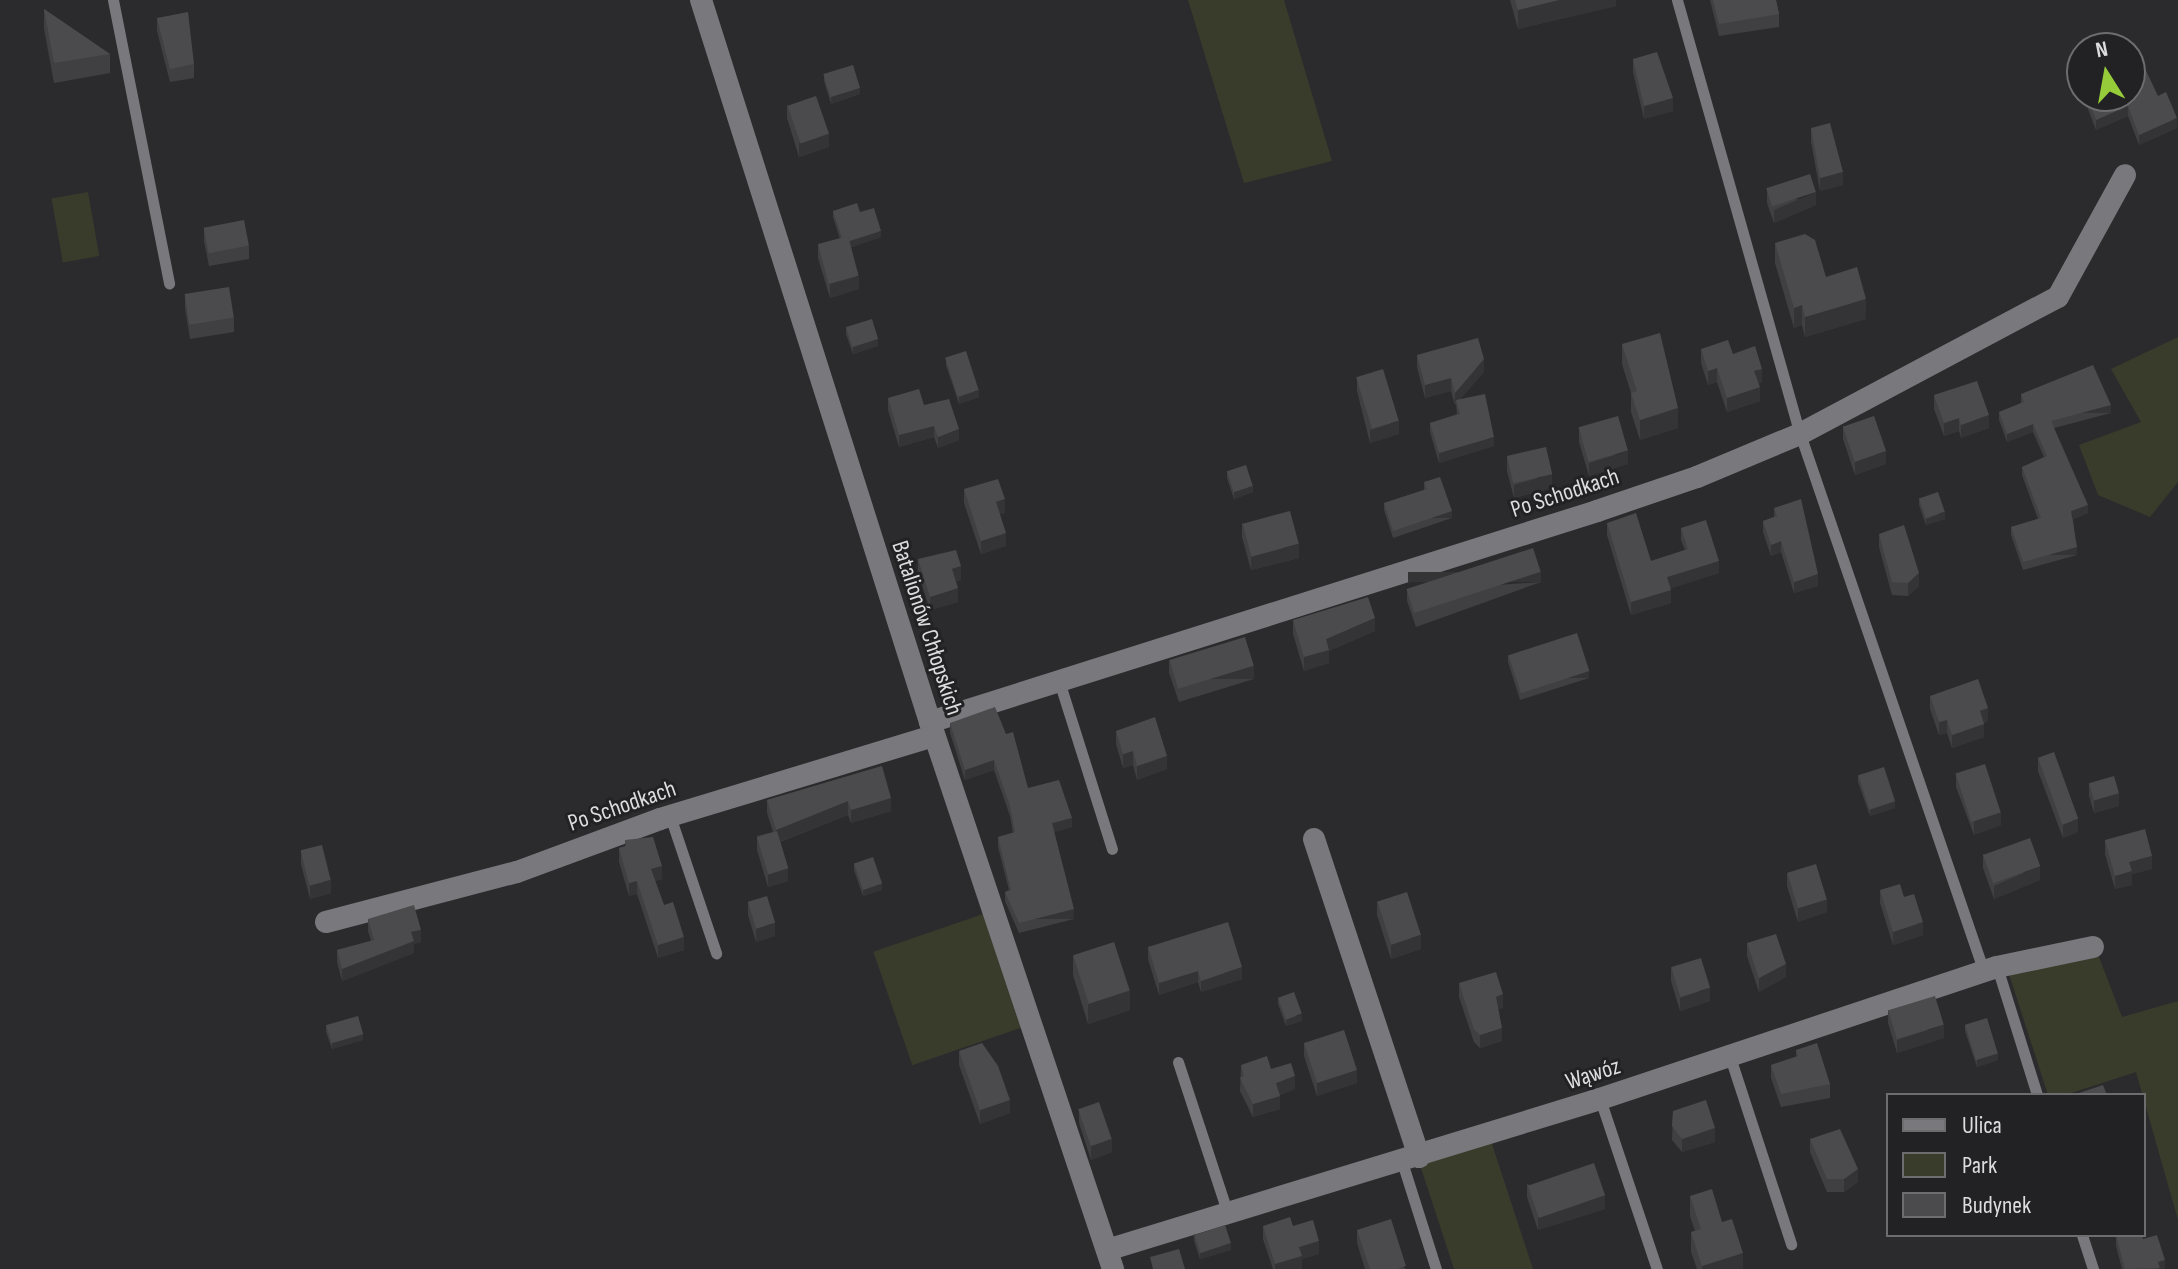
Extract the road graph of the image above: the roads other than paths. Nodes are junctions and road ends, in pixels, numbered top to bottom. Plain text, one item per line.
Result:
1 (113, 0) edge
2 (701, 0) edge
3 (1677, 0) edge
4 (2125, 175) dead end
5 (169, 284) dead end
6 (1800, 434) junction
7 (1059, 681) junction
8 (932, 729) junction
9 (670, 816) junction
10 (1314, 839) dead end
11 (1112, 849) dead end
12 (326, 922) dead end
13 (2093, 947) dead end
14 (716, 953) dead end
15 (1990, 970) junction
16 (1730, 1057) junction
17 (1178, 1062) dead end
18 (2036, 1093) edge
19 (1600, 1099) junction
20 (1411, 1159) junction
21 (1228, 1214) junction
22 (2083, 1237) edge
23 (1791, 1244) dead end
24 (1110, 1260) edge
25 (1436, 1269) edge
26 (1657, 1269) edge
27 (2093, 1269) edge

1 - 5 lane
2 - 8 street, Batalionów Chłopskich
3 - 6 lane
4 - 6 street, Po Schodkach
6 - 7 street, Po Schodkach
6 - 15 lane
7 - 8 street, Po Schodkach
7 - 11 lane
8 - 9 street, Po Schodkach
8 - 24 street, Batalionów Chłopskich
9 - 12 street, Po Schodkach
9 - 14 lane
10 - 20 street
13 - 15 street, Wąwóz
15 - 16 street, Wąwóz
15 - 18 lane
16 - 19 street, Wąwóz
16 - 23 lane
17 - 21 lane
19 - 20 street, Wąwóz
19 - 26 lane
20 - 21 street, Wąwóz
20 - 25 lane
21 - 24 street, Wąwóz
22 - 27 lane

